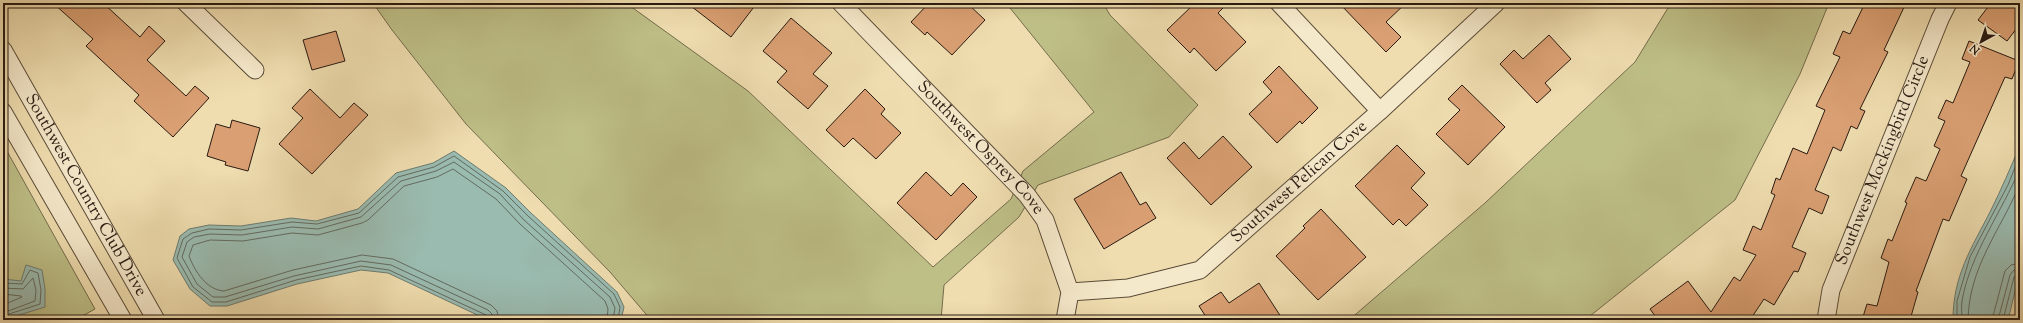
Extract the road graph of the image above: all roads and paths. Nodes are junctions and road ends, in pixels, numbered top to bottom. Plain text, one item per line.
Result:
1 (186, 3) edge
2 (840, 3) edge
3 (1280, 3) edge
4 (1496, 3) edge
5 (1948, 3) edge
6 (3, 50) edge
7 (255, 70) dead end
8 (1380, 111) junction
9 (3, 112) edge
10 (1070, 292) junction
11 (123, 320) edge
12 (156, 320) edge
13 (1066, 320) edge
14 (1826, 320) edge

1 - 7 street
2 - 10 street, Southwest Osprey Cove
3 - 8 street
4 - 8 street, Southwest Pelican Cove
5 - 14 street, Southwest Mockingbird Circle
6 - 12 street, Southwest Country Club Drive
8 - 10 street, Southwest Pelican Cove
9 - 11 street, Southwest Country Club Drive
10 - 13 street, Southwest Osprey Cove

